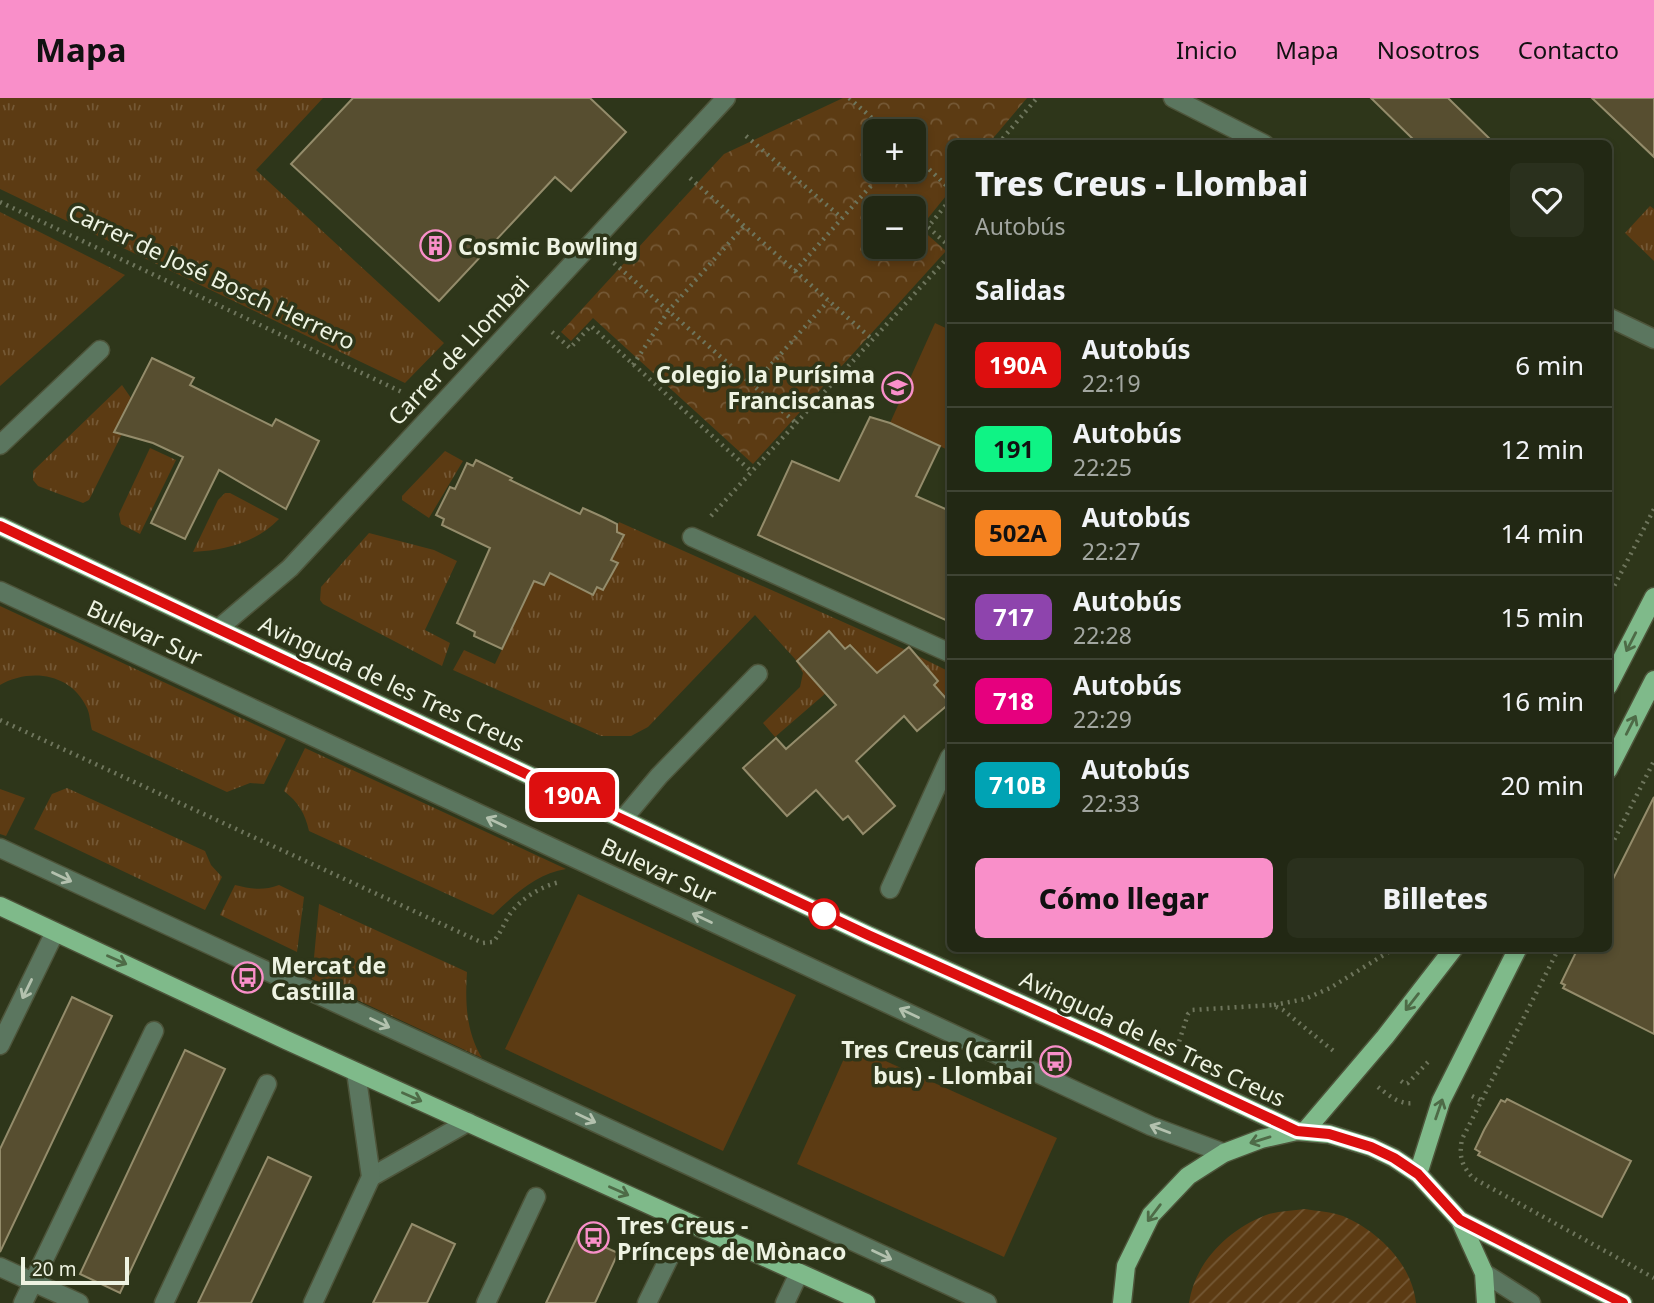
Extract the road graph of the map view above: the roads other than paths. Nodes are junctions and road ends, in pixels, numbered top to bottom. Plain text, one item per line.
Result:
1 (726, 98) edge
2 (1173, 98) edge
3 (1256, 140) edge
4 (1612, 319) edge
5 (1654, 340) edge
6 (100, 350) dead end
7 (0, 445) edge
8 (0, 526) edge
9 (692, 537) road end
10 (0, 591) edge
11 (1654, 597) edge
12 (218, 629) junction
13 (947, 652) edge
14 (758, 674) dead end
15 (1612, 678) edge
16 (1654, 680) edge
17 (1612, 762) edge
18 (947, 764) edge
19 (622, 819) junction
20 (0, 848) edge
21 (890, 888) dead end
22 (0, 906) edge
23 (55, 932) junction
24 (1451, 952) edge
25 (1515, 952) edge
26 (154, 1031) dead end
27 (0, 1045) edge
28 (356, 1072) junction
29 (267, 1084) dead end
30 (468, 1122) junction
31 (1301, 1131) junction
32 (1224, 1153) junction
33 (1418, 1174) junction
34 (371, 1177) junction
35 (536, 1197) dead end
36 (1460, 1220) junction
37 (669, 1258) dead end
38 (0, 1267) edge
39 (799, 1273) junction
40 (1483, 1273) junction
41 (33, 1282) junction
42 (23, 1303) edge
43 (79, 1303) edge
44 (164, 1303) edge
45 (313, 1303) edge
46 (486, 1303) edge
47 (648, 1303) edge
48 (785, 1303) edge
49 (866, 1303) edge
50 (987, 1303) edge
51 (1122, 1303) edge
52 (1486, 1303) edge
53 (1531, 1303) edge
54 (1623, 1303) edge

1 - 12 street, Carrer de Llombai
2 - 3 street
4 - 5 street
6 - 7 street
8 - 12 main road, Avinguda de les Tres Creus
9 - 13 street
32 -> 10 street, Bulevar Sur
11 -> 15 main road
12 - 19 main road, Avinguda de les Tres Creus
14 - 19 street
17 -> 16 main road
18 - 21 street
19 - 31 main road, Avinguda de les Tres Creus
20 -> 50 street
22 - 23 main road
23 -> 27 street
23 -> 28 main road
24 -> 31 main road
33 -> 25 main road
26 - 41 street
28 -> 30 main road
28 - 34 street
29 - 44 street
30 - 34 street
30 -> 39 main road
31 -> 32 main road
31 - 33 main road
32 -> 51 main road
33 - 36 main road
34 - 45 street
35 - 46 street
36 - 40 main road
36 - 54 main road
37 - 47 street
38 - 41 street
39 - 48 street
39 - 49 main road
40 - 52 main road
40 - 53 street
41 - 42 street
41 - 43 street

